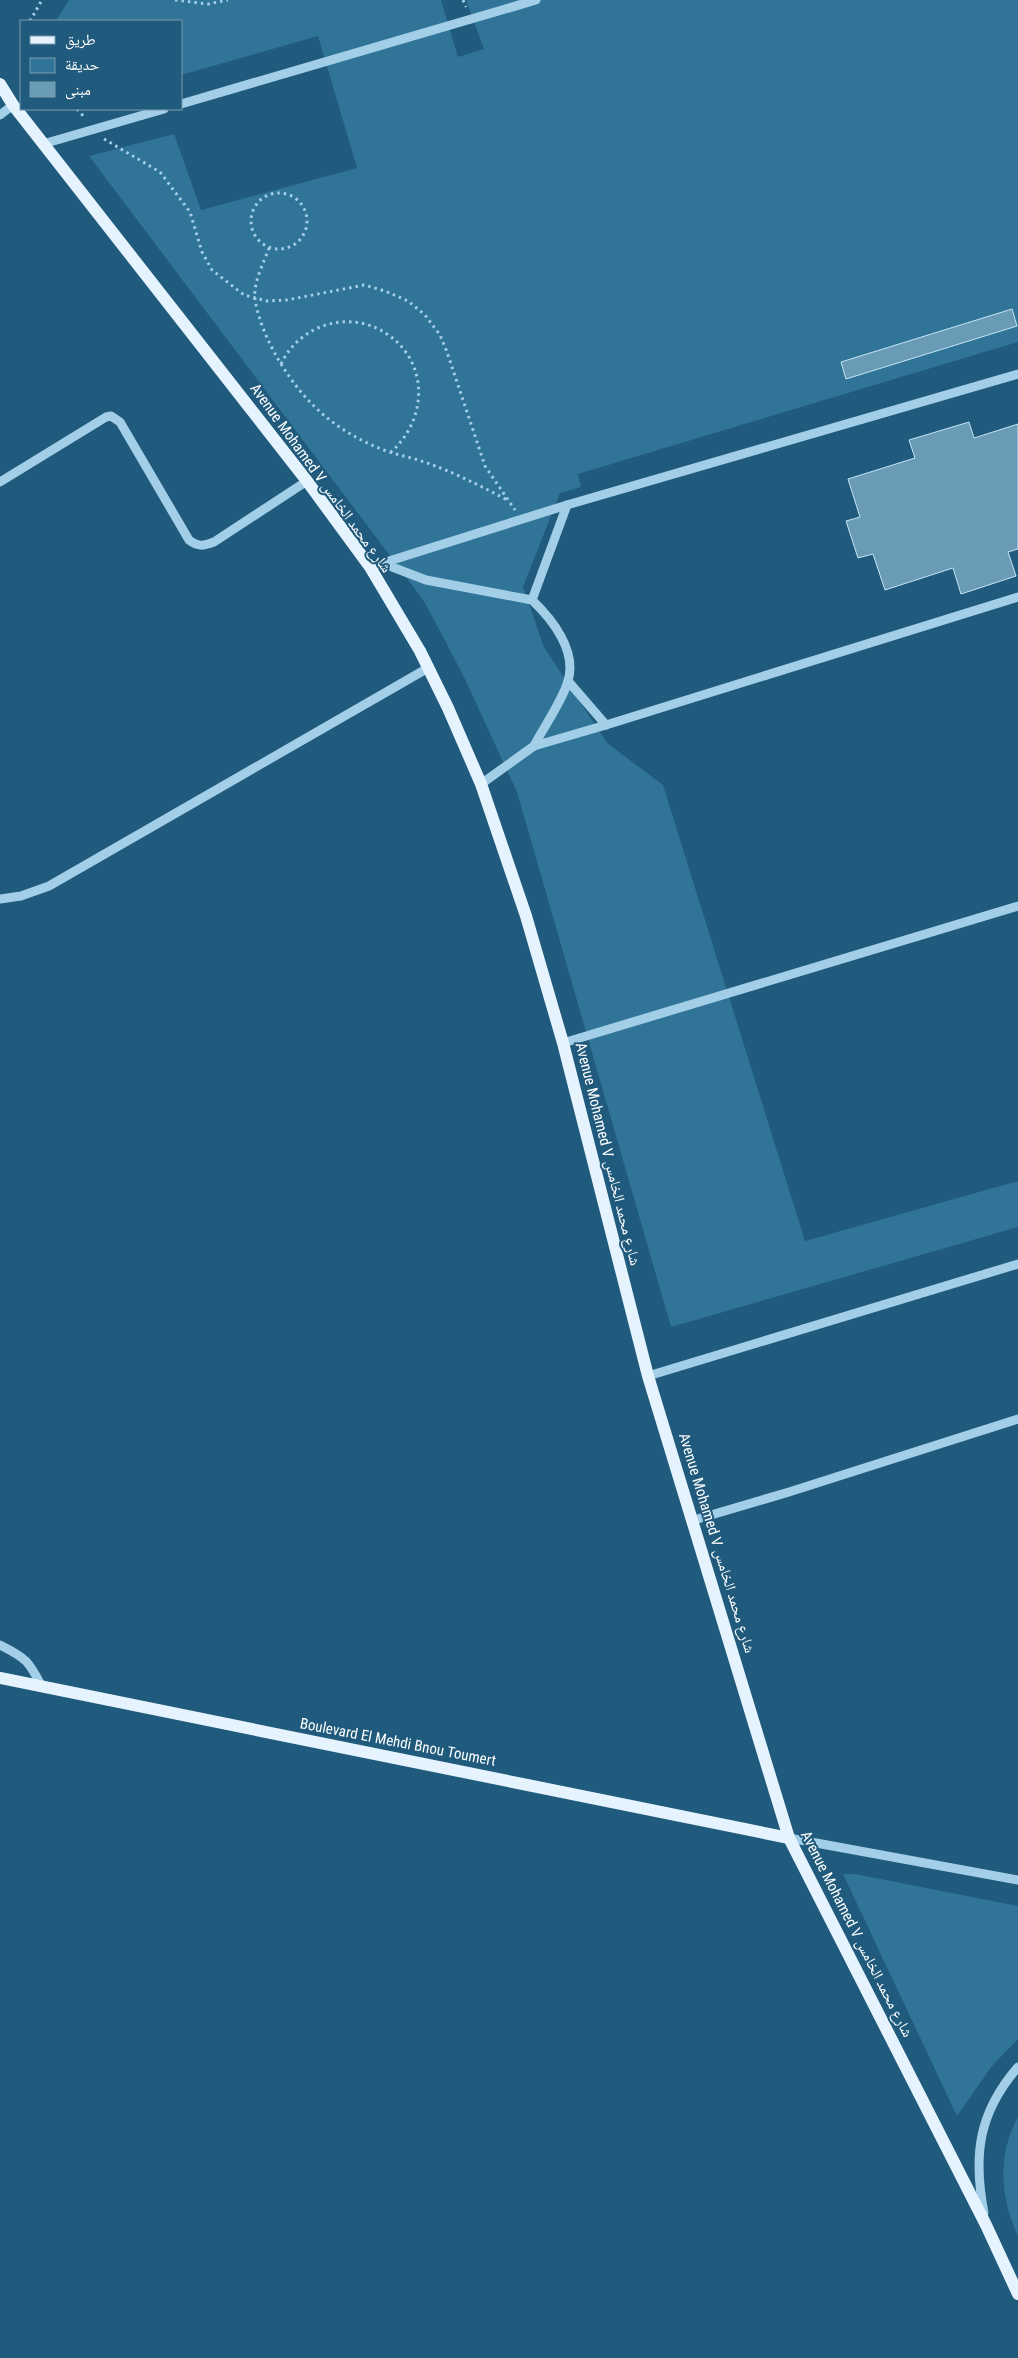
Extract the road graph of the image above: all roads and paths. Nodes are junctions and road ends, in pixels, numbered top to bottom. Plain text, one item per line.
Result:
1 (42, 0) edge
2 (175, 0) edge
3 (228, 0) edge
4 (536, 0) edge
5 (31, 20) edge
6 (0, 84) edge
7 (0, 93) edge
8 (182, 104) edge
9 (13, 105) junction
10 (78, 110) edge
11 (160, 110) edge
12 (0, 115) edge
13 (93, 129) junction
14 (43, 144) junction
15 (269, 248) junction
16 (255, 298) junction
17 (281, 364) junction
18 (1018, 374) edge
19 (390, 452) junction
20 (308, 481) junction
21 (0, 482) edge
22 (511, 502) junction
23 (567, 505) junction
24 (519, 520) junction
25 (374, 565) junction
26 (1018, 597) edge
27 (532, 600) junction
28 (428, 668) junction
29 (568, 681) junction
30 (606, 725) junction
31 (534, 746) junction
32 (481, 784) junction
33 (0, 899) edge
34 (1018, 906) edge
35 (563, 1043) junction
36 (1018, 1264) edge
37 (648, 1376) junction
38 (1018, 1419) edge
39 (694, 1520) junction
40 (0, 1646) edge
41 (0, 1678) edge
42 (42, 1687) junction
43 (790, 1838) junction
44 (1018, 1880) edge
45 (1018, 2068) edge
46 (986, 2225) junction
47 (1018, 2294) edge

1 - 5 path
2 - 3 path
4 - 8 street
6 - 9 main road
7 - 9 main road
9 - 12 street
9 - 14 main road, Avenue Mohamed V شارع محمد الخامس
10 - 13 path
11 - 13 street
13 - 14 street
13 - 16 path
14 - 20 main road, Avenue Mohamed V شارع محمد الخامس
15 - 15 path
15 - 16 path
16 - 17 path
16 - 22 path
17 - 19 path
17 - 19 path
18 - 23 street
19 - 22 path
20 - 21 street
20 - 25 main road, Avenue Mohamed V شارع محمد الخامس
22 - 24 path
23 - 24 street
23 - 27 street
24 - 25 street
25 - 27 street
25 - 28 main road, Avenue Mohamed V شارع محمد الخامس
26 - 30 street
27 - 29 street
28 - 32 main road, Avenue Mohamed V شارع محمد الخامس
28 - 33 street
29 - 30 street
29 - 31 street
30 - 31 street
31 - 32 street
32 - 35 main road, Avenue Mohamed V شارع محمد الخامس
34 - 35 street
35 - 37 main road, Avenue Mohamed V شارع محمد الخامس
36 - 37 street
37 - 39 main road, Avenue Mohamed V شارع محمد الخامس
38 - 39 street
39 - 43 main road, Avenue Mohamed V شارع محمد الخامس
40 - 42 street
41 - 42 main road, Boulevard El Mehdi Bnou Toumert
42 - 43 main road, Boulevard El Mehdi Bnou Toumert
43 - 44 street
43 - 46 main road, Avenue Mohamed V شارع محمد الخامس
45 - 46 street
46 - 47 main road, Avenue Mohamed V شارع محمد الخامس

